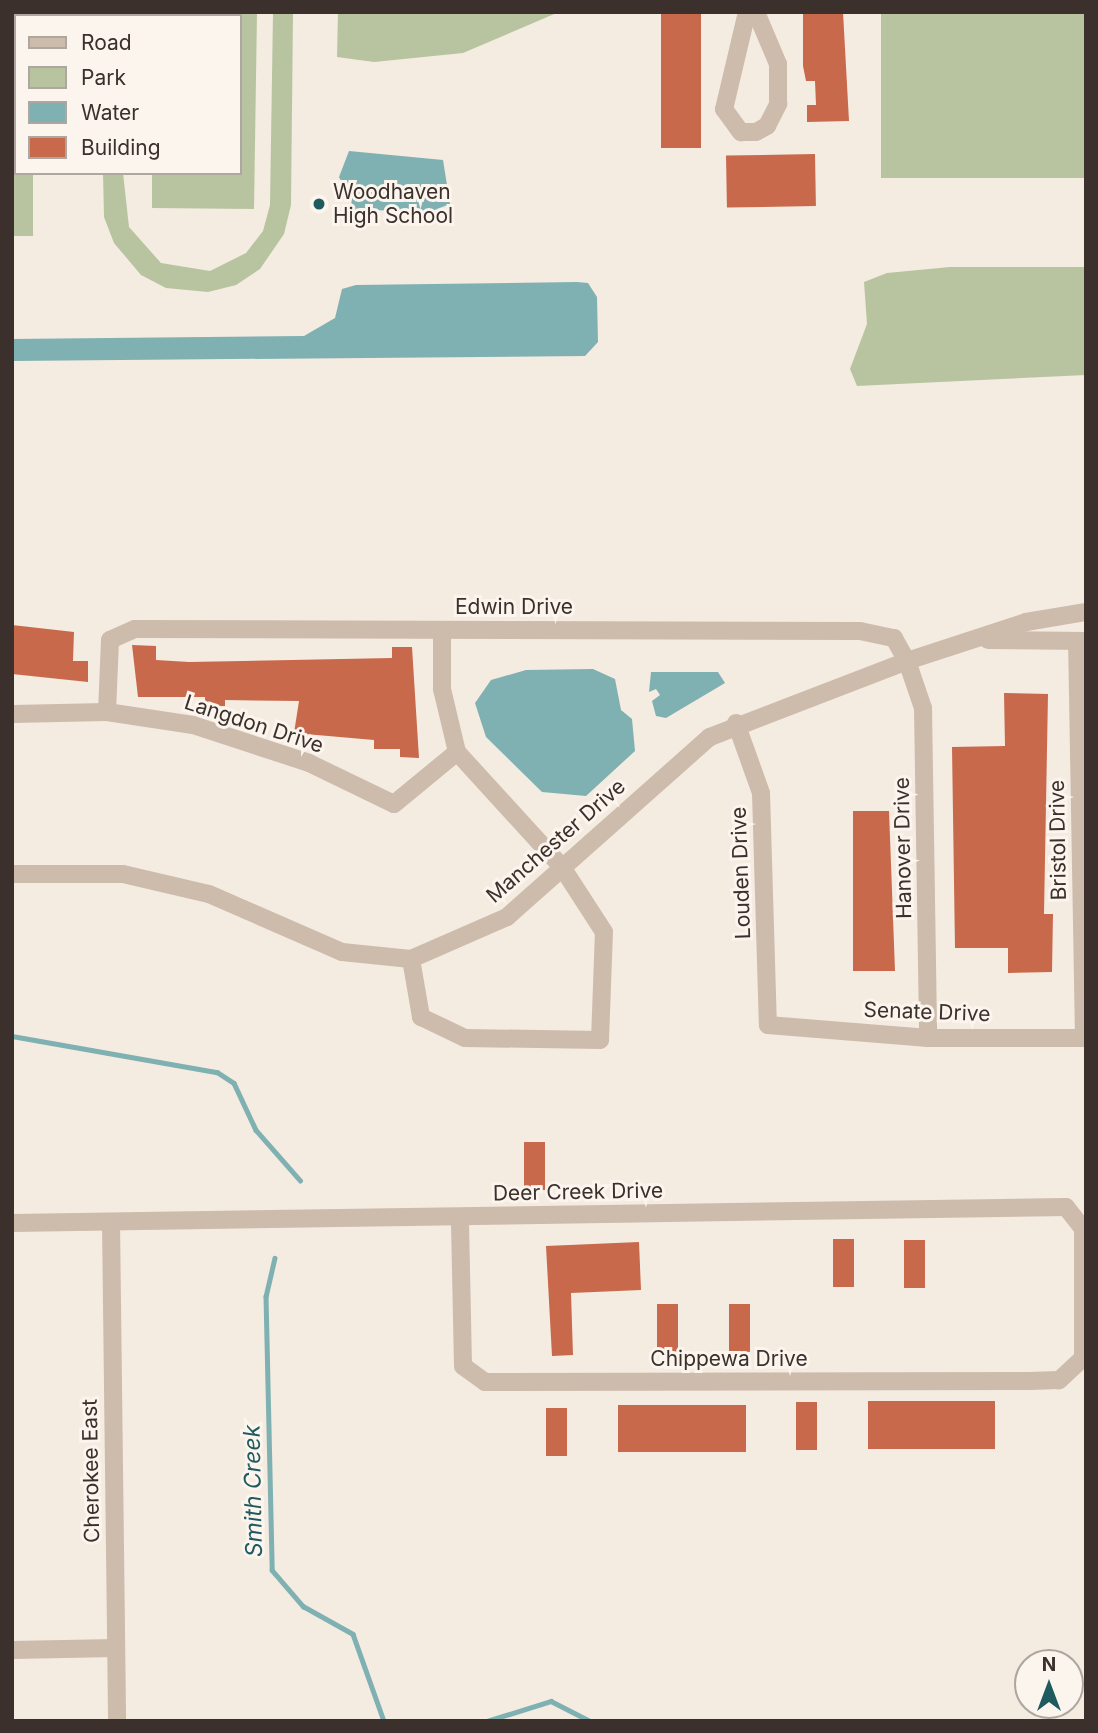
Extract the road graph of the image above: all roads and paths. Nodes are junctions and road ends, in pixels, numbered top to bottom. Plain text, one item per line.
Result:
1 (747, 12) edge
2 (755, 12) edge
3 (1086, 612) edge
4 (442, 630) junction
5 (974, 640) junction
6 (1081, 641) edge
7 (907, 661) junction
8 (107, 712) junction
9 (12, 714) edge
10 (736, 723) junction
11 (457, 752) junction
12 (562, 867) junction
13 (12, 874) edge
14 (411, 958) junction
15 (768, 1025) joint
16 (928, 1038) junction
17 (1084, 1038) edge
18 (460, 1217) junction
19 (111, 1222) junction
20 (12, 1223) edge
21 (1084, 1278) edge
22 (1085, 1299) edge
23 (116, 1648) junction
24 (12, 1650) edge
25 (117, 1721) edge

1 - 2 street
3 - 5 street
4 - 7 street, Edwin Drive
4 - 8 street, Edwin Drive
4 - 11 street
5 - 6 street
5 - 7 street
6 - 17 street, Bristol Drive
7 - 10 street, Manchester Drive
7 - 16 street, Hanover Drive
8 - 9 street, Langdon Drive
8 - 11 street, Langdon Drive
10 - 12 street, Manchester Drive
10 - 15 street, Louden Drive
11 - 12 street
12 - 14 street, Manchester Drive
12 - 14 street
13 - 14 street, Manchester Drive
15 - 16 street, Senate Drive
16 - 17 street, Senate Drive
18 - 19 street, Deer Creek Drive
18 - 21 street, Deer Creek Drive
18 - 22 street, Chippewa Drive
19 - 20 street, Deer Creek Drive
19 - 23 street, Cherokee East
21 - 22 street, Deer Creek Drive
23 - 24 street
23 - 25 street, Cherokee East

